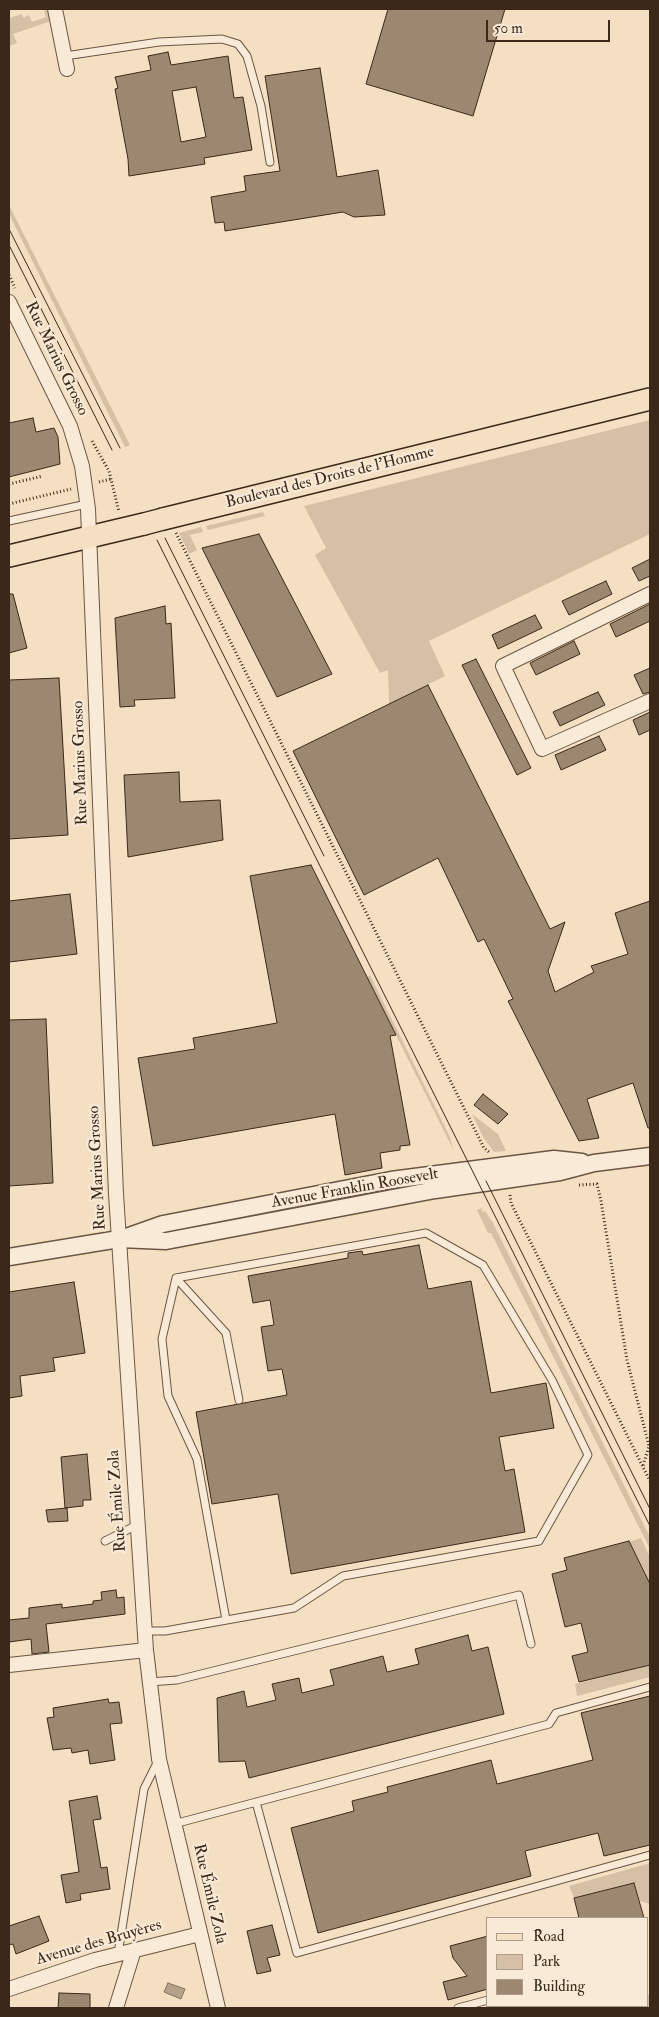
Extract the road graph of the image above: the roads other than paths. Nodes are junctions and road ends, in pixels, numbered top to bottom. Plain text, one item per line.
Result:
1 (55, 9) edge
2 (66, 62) joint
3 (270, 162) dead end
4 (14, 298) edge
5 (650, 399) edge
6 (87, 504) junction
7 (9, 521) edge
8 (90, 537) junction
9 (9, 556) edge
10 (650, 594) edge
11 (650, 701) edge
12 (650, 1156) edge
13 (119, 1239) junction
14 (9, 1257) edge
15 (176, 1278) junction
16 (239, 1400) dead end
17 (137, 1525) junction
18 (105, 1540) dead end
19 (226, 1620) junction
20 (144, 1631) junction
21 (531, 1644) dead end
22 (146, 1650) junction
23 (9, 1665) edge
24 (149, 1682) junction
25 (650, 1687) edge
26 (159, 1759) junction
27 (256, 1802) junction
28 (174, 1824) junction
29 (650, 1855) edge
30 (200, 1934) junction
31 (134, 1950) junction
32 (118, 1954) junction
33 (9, 1989) edge
34 (487, 2000) edge
35 (116, 2008) edge
36 (218, 2008) edge
37 (458, 2008) edge

1 - 2 street
2 - 3 lane
4 - 6 street, Rue Marius Grosso
5 - 8 main road, Boulevard des Droits de l'Homme
6 - 7 lane
6 - 8 street, Rue Marius Grosso
8 - 9 main road, Boulevard des Droits de l'Homme
8 - 13 street, Rue Marius Grosso
10 - 11 street
12 - 13 street, Avenue Franklin Roosevelt
13 - 14 street, Avenue Franklin Roosevelt
13 - 17 street, Rue Émile Zola
15 - 16 lane
15 - 19 lane
15 - 19 lane
17 - 18 lane
17 - 20 street, Rue Émile Zola
19 - 20 lane
20 - 22 street, Rue Émile Zola
21 - 24 lane
22 - 23 street
22 - 24 street, Rue Émile Zola
24 - 26 street, Rue Émile Zola
25 - 27 lane
26 - 28 street, Rue Émile Zola
26 - 32 lane
27 - 28 lane
27 - 29 lane
28 - 30 street, Rue Émile Zola
30 - 31 street, Avenue des Bruyères
30 - 36 street, Rue Émile Zola
31 - 32 street, Avenue des Bruyères
31 - 35 street
32 - 33 street, Avenue des Bruyères
34 - 37 lane

